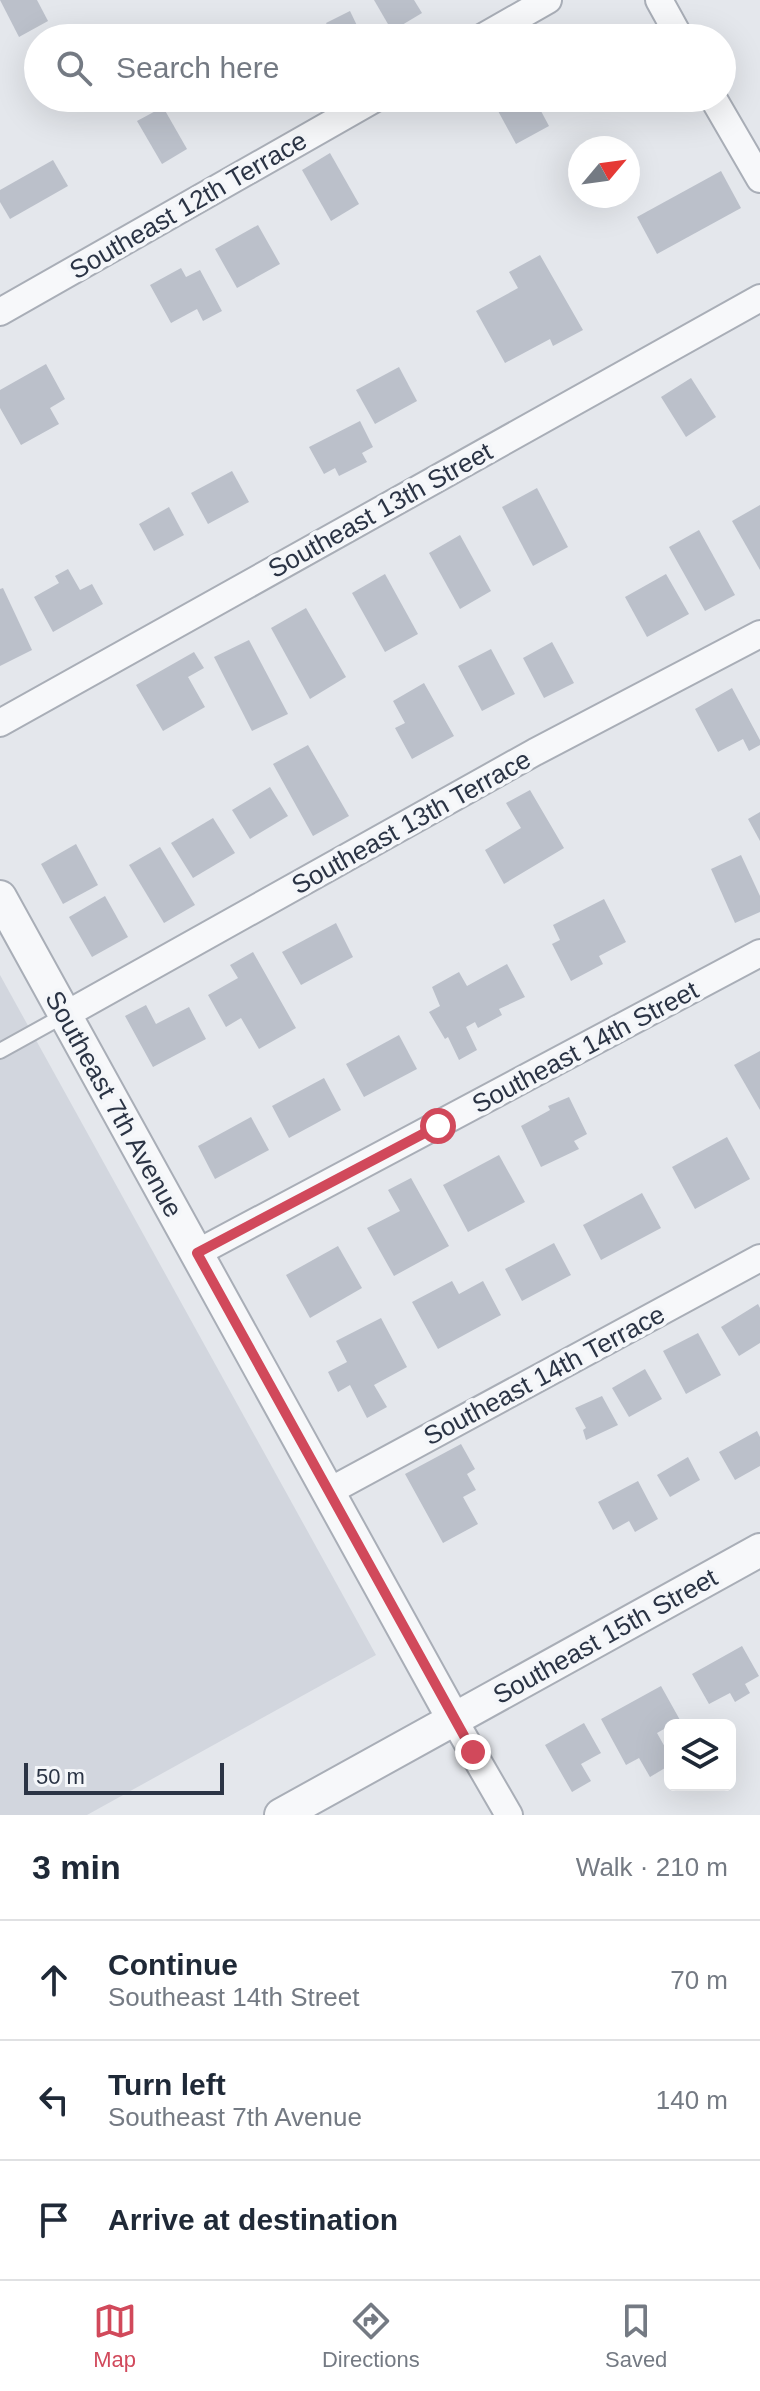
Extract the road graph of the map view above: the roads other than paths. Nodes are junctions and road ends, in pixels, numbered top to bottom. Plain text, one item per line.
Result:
1 (548, 0) edge
2 (659, 0) edge
3 (506, 24) edge
4 (672, 24) edge
5 (351, 112) edge
6 (721, 112) edge
7 (760, 179) edge
8 (760, 298) edge
9 (0, 312) edge
10 (760, 634) edge
11 (0, 723) edge
12 (0, 897) edge
13 (760, 953) edge
14 (65, 1015) junction
15 (0, 1051) edge
16 (197, 1253) junction
17 (760, 1258) edge
18 (328, 1492) junction
19 (760, 1550) edge
20 (454, 1720) junction
21 (281, 1815) edge
22 (509, 1815) edge

1 - 3 street
2 - 4 street
5 - 9 street, Southeast 12th Terrace
6 - 7 street
8 - 11 street, Southeast 13th Street
10 - 14 street, Southeast 13th Terrace
12 - 14 street, Southeast 7th Avenue
13 - 16 street, Southeast 14th Street
14 - 15 lane
14 - 16 street, Southeast 7th Avenue
16 - 18 street, Southeast 7th Avenue
17 - 18 street, Southeast 14th Terrace
18 - 20 street, Southeast 7th Avenue
19 - 20 street, Southeast 15th Street
20 - 21 street, Southeast 15th Street
20 - 22 street, Southeast 7th Avenue

